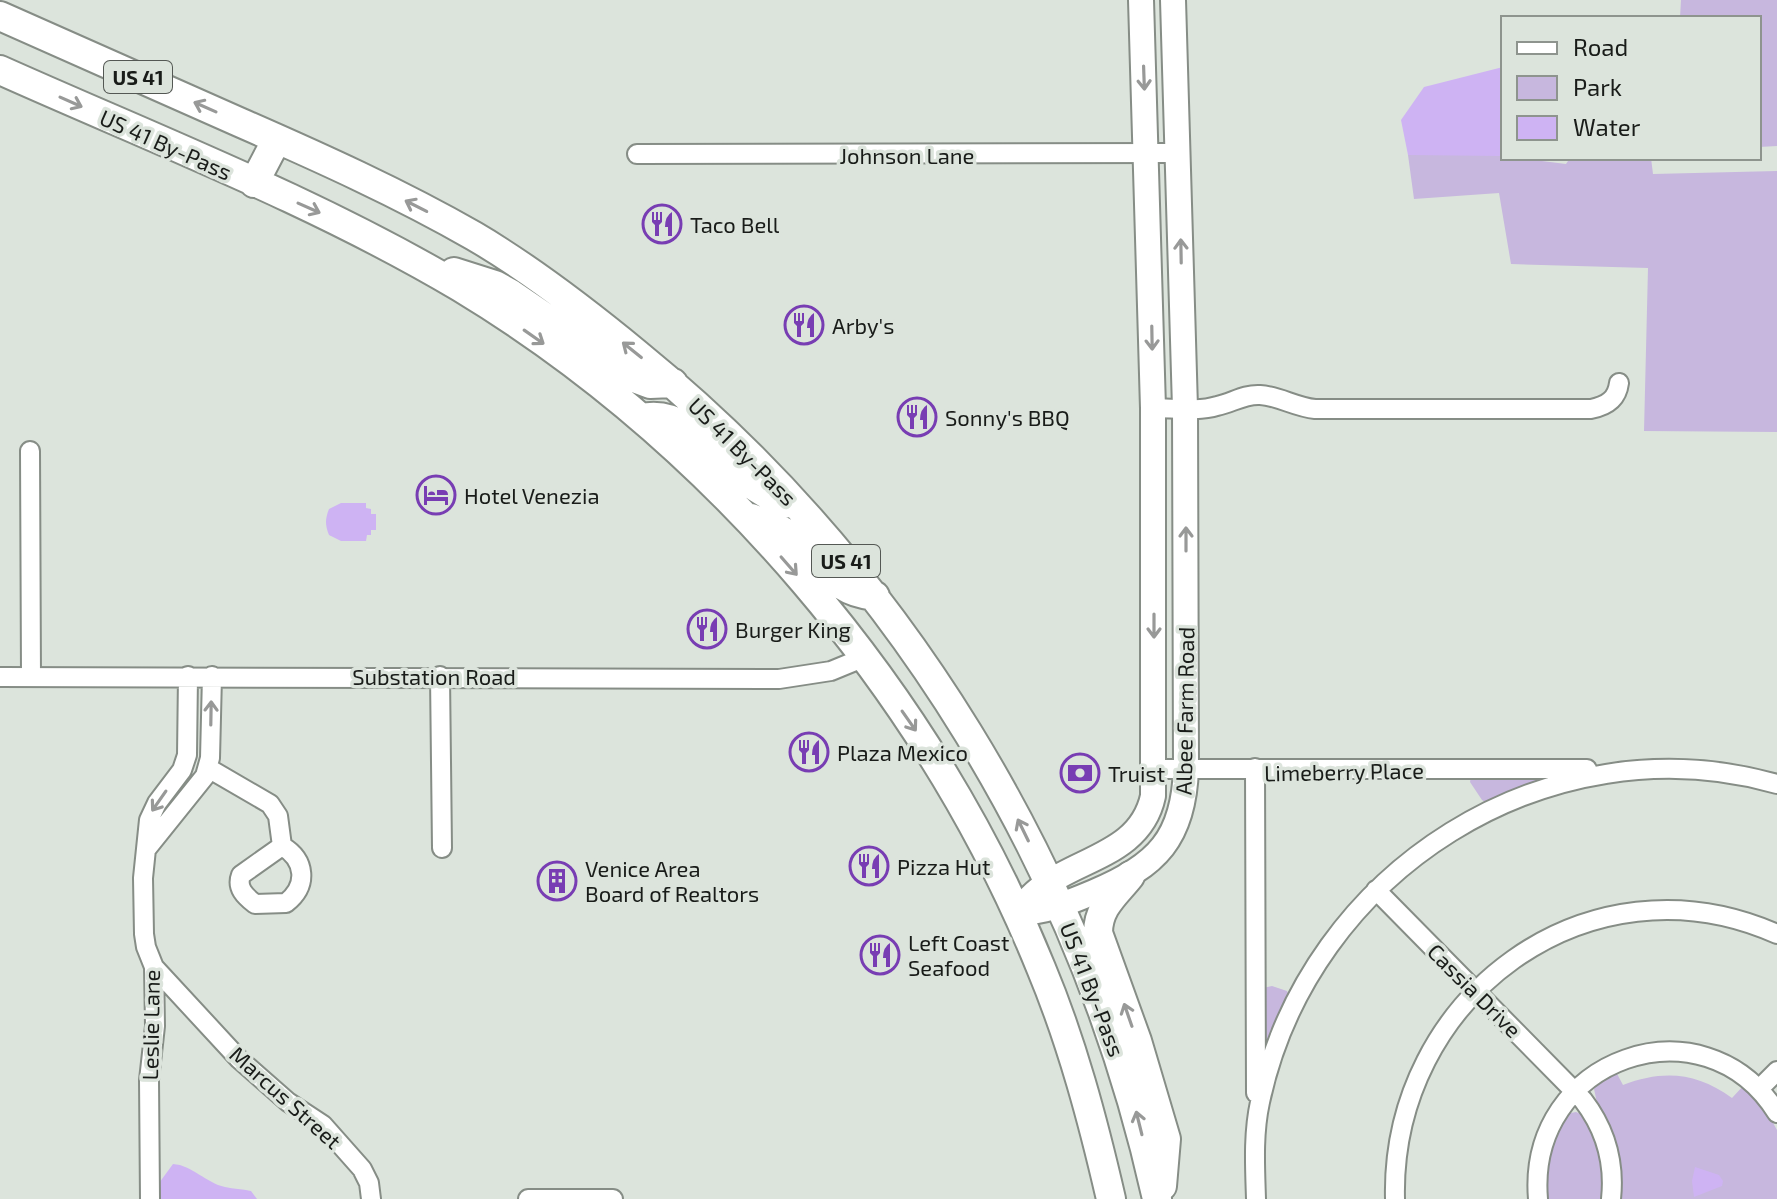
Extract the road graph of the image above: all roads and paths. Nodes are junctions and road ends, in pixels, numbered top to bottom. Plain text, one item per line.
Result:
1 (1141, 0) edge
2 (1173, 0) edge
3 (0, 16) edge
4 (0, 70) edge
5 (277, 139) junction
6 (1146, 153) junction
7 (1178, 153) junction
8 (637, 154) dead end
9 (254, 183) junction
10 (404, 256) junction
11 (673, 383) junction
12 (1619, 383) dead end
13 (1153, 408) junction
14 (1185, 408) junction
15 (642, 418) junction
16 (30, 451) dead end
17 (740, 513) junction
18 (814, 524) junction
19 (1154, 577) junction
20 (1186, 577) junction
21 (875, 596) junction
22 (865, 657) junction
23 (31, 676) junction
24 (188, 676) junction
25 (212, 676) junction
26 (440, 676) junction
27 (0, 677) edge
28 (208, 768) junction
29 (1186, 768) junction
30 (1255, 768) junction
31 (1154, 769) junction
32 (1650, 769) junction
33 (1713, 770) junction
34 (1777, 771) edge
35 (1777, 784) edge
36 (282, 846) dead end
37 (442, 848) dead end
38 (145, 853) junction
39 (1130, 876) junction
40 (1047, 880) junction
41 (1376, 890) junction
42 (1060, 907) junction
43 (1018, 913) junction
44 (1777, 934) edge
45 (154, 967) junction
46 (1475, 990) junction
47 (1777, 1071) edge
48 (1759, 1089) junction
49 (1574, 1090) junction
50 (1777, 1113) edge
51 (1255, 1133) junction
52 (150, 1199) edge
53 (371, 1199) edge
54 (528, 1199) edge
55 (613, 1199) edge
56 (1111, 1199) edge
57 (1159, 1199) edge
58 (1256, 1199) edge
59 (1395, 1199) edge
60 (1538, 1199) edge
61 (1611, 1199) edge

1 -> 6 main road, Albee Farm Road
2 - 7 main road, Albee Farm Road
5 -> 3 main road, US 41 By-Pass / US 41
4 -> 9 main road, US 41 By-Pass / US 41
5 - 9 main road
11 -> 5 main road, US 41 By-Pass / US 41
6 - 7 street, Johnson Lane
6 - 8 street, Johnson Lane
6 -> 13 main road, Albee Farm Road
14 -> 7 main road, Albee Farm Road
9 -> 10 main road, US 41 By-Pass / US 41
10 - 11 main road
10 -> 15 main road, US 41 By-Pass / US 41
11 - 18 main road, US 41 By-Pass / US 41
12 - 14 street
13 - 14 street
13 - 19 main road, Albee Farm Road
20 -> 14 main road, Albee Farm Road
15 - 17 main road, US 41 By-Pass / US 41
15 - 18 main road
16 - 23 street
17 - 21 main road
17 -> 22 main road, US 41 By-Pass / US 41
18 - 21 main road, US 41 By-Pass / US 41
19 - 20 main road
19 -> 31 main road, Albee Farm Road
20 - 29 main road, Albee Farm Road
40 -> 21 main road, US 41 By-Pass / US 41
22 - 26 street, Substation Road
22 -> 43 main road, US 41 By-Pass / US 41
23 - 24 street, Substation Road
23 - 27 street, Substation Road
24 - 25 street, Substation Road
24 -> 38 street, Leslie Lane
25 - 26 street, Substation Road
28 -> 25 street
26 - 37 street
28 - 36 street
28 - 38 street
29 - 30 street
29 - 31 street
29 - 39 main road, Albee Farm Road
30 - 32 street, Limeberry Place
30 - 51 street, Limeberry Place
31 - 40 main road, Albee Farm Road
32 - 33 street
32 - 41 street
33 - 34 street
33 - 35 street
38 - 45 street, Leslie Lane
39 - 42 main road, Albee Farm Road
57 -> 39 main road
40 - 42 main road, US 41 By-Pass / US 41
40 - 43 main road, Albee Farm Road
41 - 46 street, Cassia Drive
41 - 51 street
42 - 43 main road, Albee Farm Road
57 -> 42 main road, US 41 By-Pass / US 41
43 - 56 main road, US 41 By-Pass / US 41
44 - 46 street
45 - 52 street, Leslie Lane
45 - 53 street, Marcus Street
46 - 49 street, Cassia Drive
46 - 59 street
47 - 48 street
48 - 49 street
48 - 50 street
49 - 60 street
49 - 61 street, Cassia Drive
51 - 58 street
54 - 55 street

